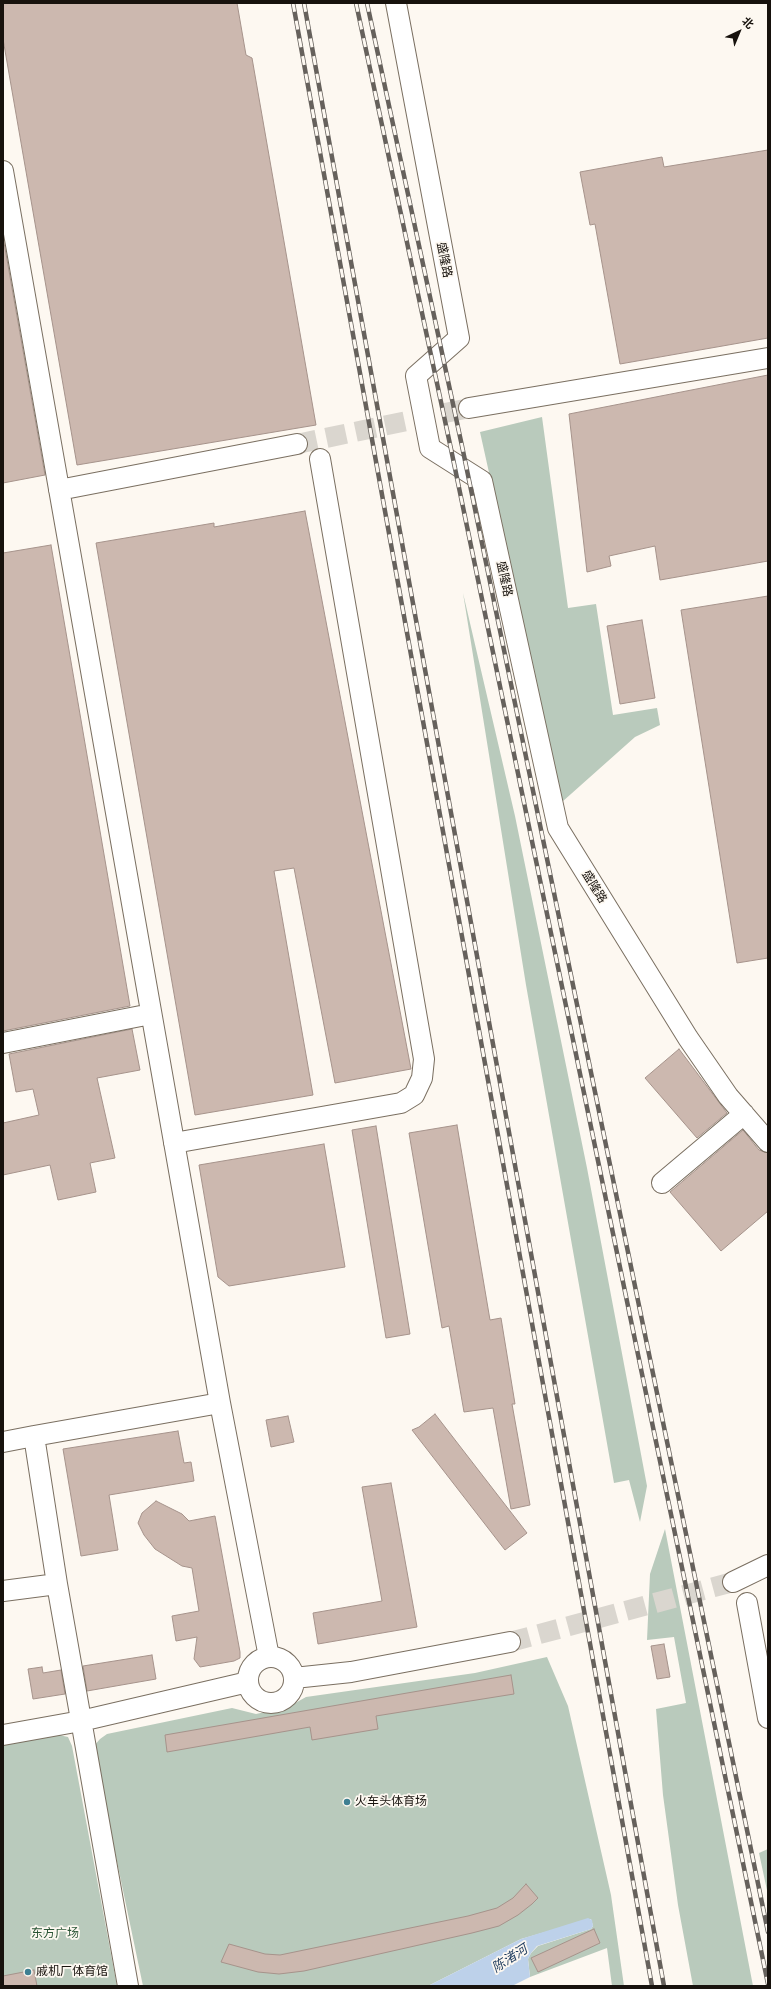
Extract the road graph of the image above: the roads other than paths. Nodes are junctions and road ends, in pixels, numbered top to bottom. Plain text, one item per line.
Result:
1 (396, 3) edge
2 (3, 171) edge
3 (768, 358) edge
4 (469, 408) tunnel mouth
5 (298, 444) tunnel mouth
6 (320, 459) dead end
7 (59, 490) junction
8 (151, 1014) junction
9 (3, 1043) edge
10 (744, 1114) junction
11 (768, 1142) edge
12 (174, 1143) junction
13 (662, 1183) dead end
14 (220, 1403) junction
15 (34, 1436) junction
16 (3, 1442) edge
17 (768, 1565) edge
18 (733, 1582) tunnel mouth
19 (57, 1584) junction
20 (3, 1592) edge
21 (747, 1603) dead end
22 (510, 1642) tunnel mouth
23 (269, 1657) junction
24 (294, 1678) junction
25 (248, 1682) junction
26 (768, 1718) edge
27 (81, 1721) junction
28 (3, 1735) edge
29 (128, 1986) edge

1 - 10 street, 盛隆路
2 - 7 street
3 - 4 street
5 - 7 street
6 - 12 street
7 - 8 street
8 - 9 street
8 - 12 street
10 - 11 street, 盛隆路
10 - 13 street
12 - 14 street
14 - 15 street
14 - 23 street
15 - 16 street
15 - 19 street
17 - 18 street
19 - 20 street
19 - 27 street
21 - 26 street
22 - 24 street
23 - 24 street
23 - 25 street
24 - 25 street
25 - 27 street
27 - 28 street
27 - 29 street

